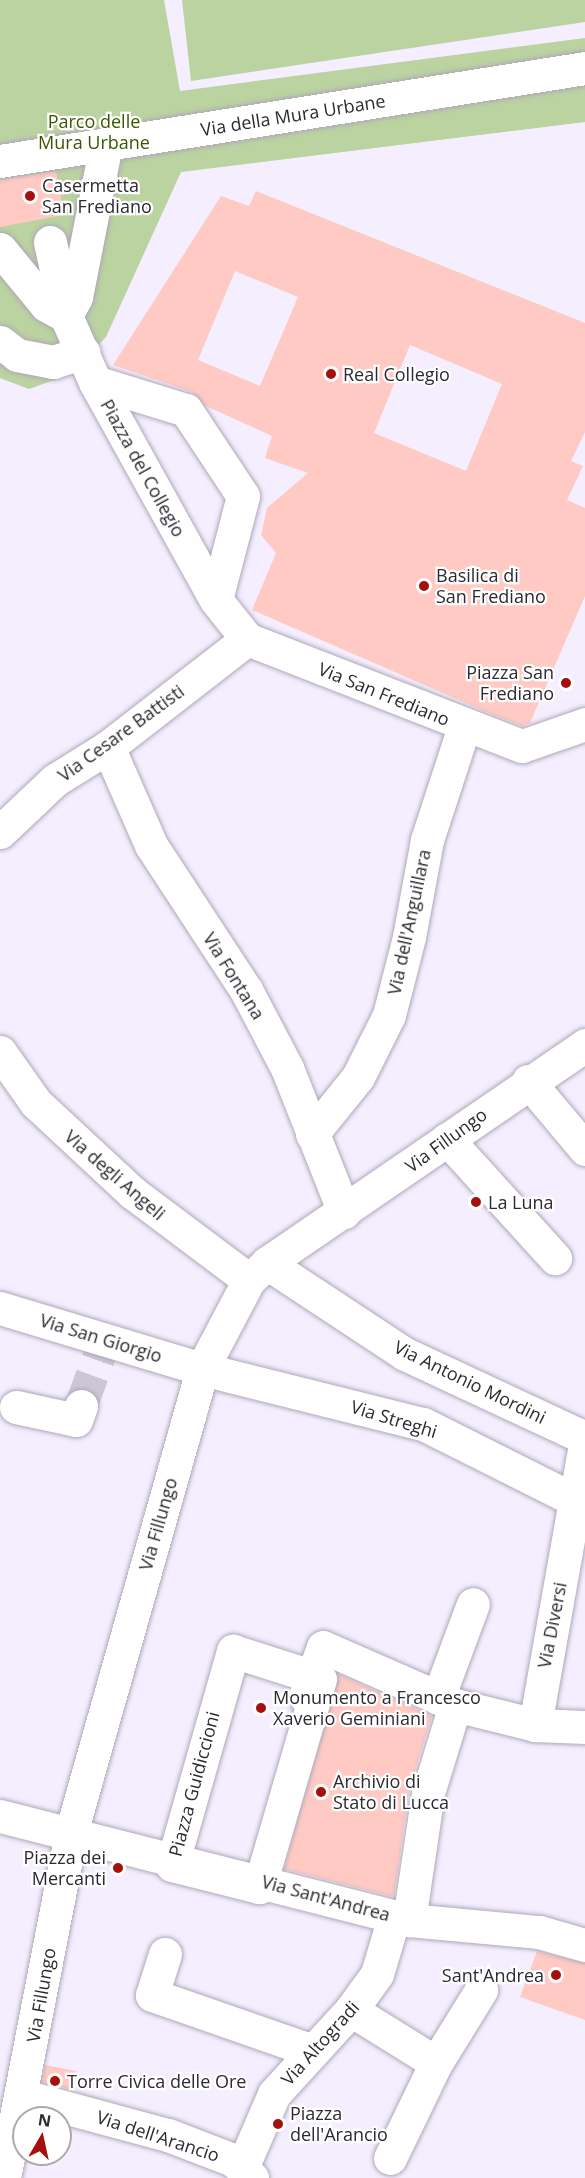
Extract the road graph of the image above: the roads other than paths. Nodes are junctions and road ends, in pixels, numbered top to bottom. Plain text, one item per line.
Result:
1 (585, 68) edge
2 (106, 144) junction
3 (0, 161) edge
4 (50, 242) dead end
5 (0, 249) edge
6 (66, 316) junction
7 (0, 342) edge
8 (82, 352) junction
9 (95, 382) junction
10 (216, 600) junction
11 (247, 639) junction
12 (585, 724) edge
13 (464, 727) junction
14 (108, 747) junction
15 (0, 832) edge
16 (585, 1045) edge
17 (0, 1052) edge
18 (528, 1081) junction
19 (312, 1134) junction
20 (447, 1139) junction
21 (585, 1149) edge
22 (344, 1212) junction
23 (555, 1258) dead end
24 (258, 1271) junction
25 (0, 1308) edge
26 (202, 1369) junction
27 (81, 1406) tunnel mouth
28 (16, 1407) dead end
29 (585, 1438) edge
30 (585, 1445) edge
31 (575, 1500) junction
32 (576, 1557) edge
33 (473, 1604) dead end
34 (311, 1676) junction
35 (447, 1701) junction
36 (535, 1725) junction
37 (585, 1727) edge
38 (0, 1816) edge
39 (71, 1833) junction
40 (172, 1859) junction
41 (254, 1879) junction
42 (402, 1919) junction
43 (585, 1945) edge
44 (165, 1954) dead end
45 (481, 1990) dead end
46 (351, 2010) junction
47 (313, 2051) junction
48 (436, 2063) junction
49 (23, 2096) junction
50 (8, 2124) edge
51 (390, 2158) dead end
52 (247, 2173) edge
53 (4, 2178) edge

1 - 2 street, Via della Mura Urbane
2 - 3 street, Via della Mura Urbane
2 - 6 street
4 - 6 street
5 - 6 street
6 - 8 street
7 - 8 street
8 - 9 street
9 - 10 street, Piazza del Collegio
9 - 10 street, Piazza del Collegio
10 - 11 street, Piazza del Collegio
11 - 13 street, Via San Frediano
11 - 14 street, Via Cesare Battisti
12 - 13 street, Via San Frediano
13 - 19 street, Via dell'Anguillara
14 - 15 street, Via Cesare Battisti
14 - 19 street, Via Fontana
16 - 18 street, Via Fillungo
17 - 24 street, Via degli Angeli
18 - 20 street, Via Fillungo
18 - 21 street
19 - 22 street, Via Fontana
20 - 22 street, Via Fillungo
20 - 23 street
22 - 24 street, Via Fillungo
24 - 26 street, Via Fillungo
24 - 29 street, Via Antonio Mordini
25 - 26 street, Via San Giorgio
26 - 31 street, Via Streghi
26 - 39 street, Via Fillungo
27 - 28 street
30 - 31 street, Via Diversi
31 - 32 street, Via Diversi
32 - 36 street, Via Diversi
33 - 35 street
34 - 35 street
34 - 40 street, Piazza Guidiccioni
34 - 41 street
35 - 36 street
35 - 42 street
36 - 37 street
38 - 39 street
39 - 40 street
39 - 49 street, Via Fillungo
40 - 41 street, Piazza Guidiccioni
41 - 42 street, Via Sant'Andrea
42 - 43 street, Via Sant'Andrea
42 - 46 street, Via Altogradi
44 - 47 street
45 - 48 street
46 - 47 street, Via Altogradi
46 - 48 street
47 - 52 street, Via Altogradi
48 - 51 street
49 - 50 street, Via Fillungo
49 - 52 street, Via dell'Arancio
50 - 53 street, Via Fillungo

